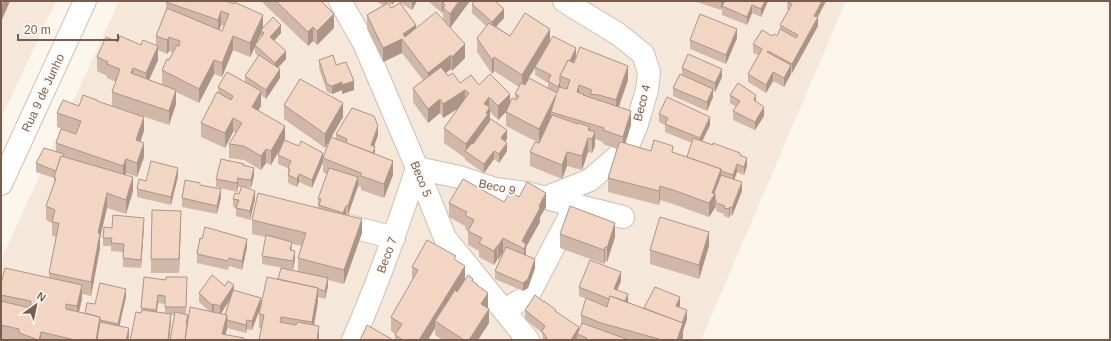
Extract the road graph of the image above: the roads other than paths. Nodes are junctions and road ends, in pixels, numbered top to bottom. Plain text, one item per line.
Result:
1 (85, 1) edge
2 (340, 1) edge
3 (564, 1) edge
4 (417, 168) junction
5 (1, 184) edge
6 (545, 198) junction
7 (575, 205) junction
8 (313, 216) edge
9 (623, 217) dead end
10 (394, 238) junction
11 (504, 310) junction
12 (353, 340) edge
13 (528, 340) edge

1 - 5 street, Rua 9 de Junho
2 - 4 street, Beco 5
3 - 6 street, Beco 4
4 - 6 street, Beco 9
4 - 10 street, Beco 7
4 - 11 street, Beco 5
6 - 7 street, Beco 9
7 - 9 street, Beco 9
7 - 11 street
8 - 10 street
10 - 12 street, Beco 7
11 - 13 street, Beco 5

